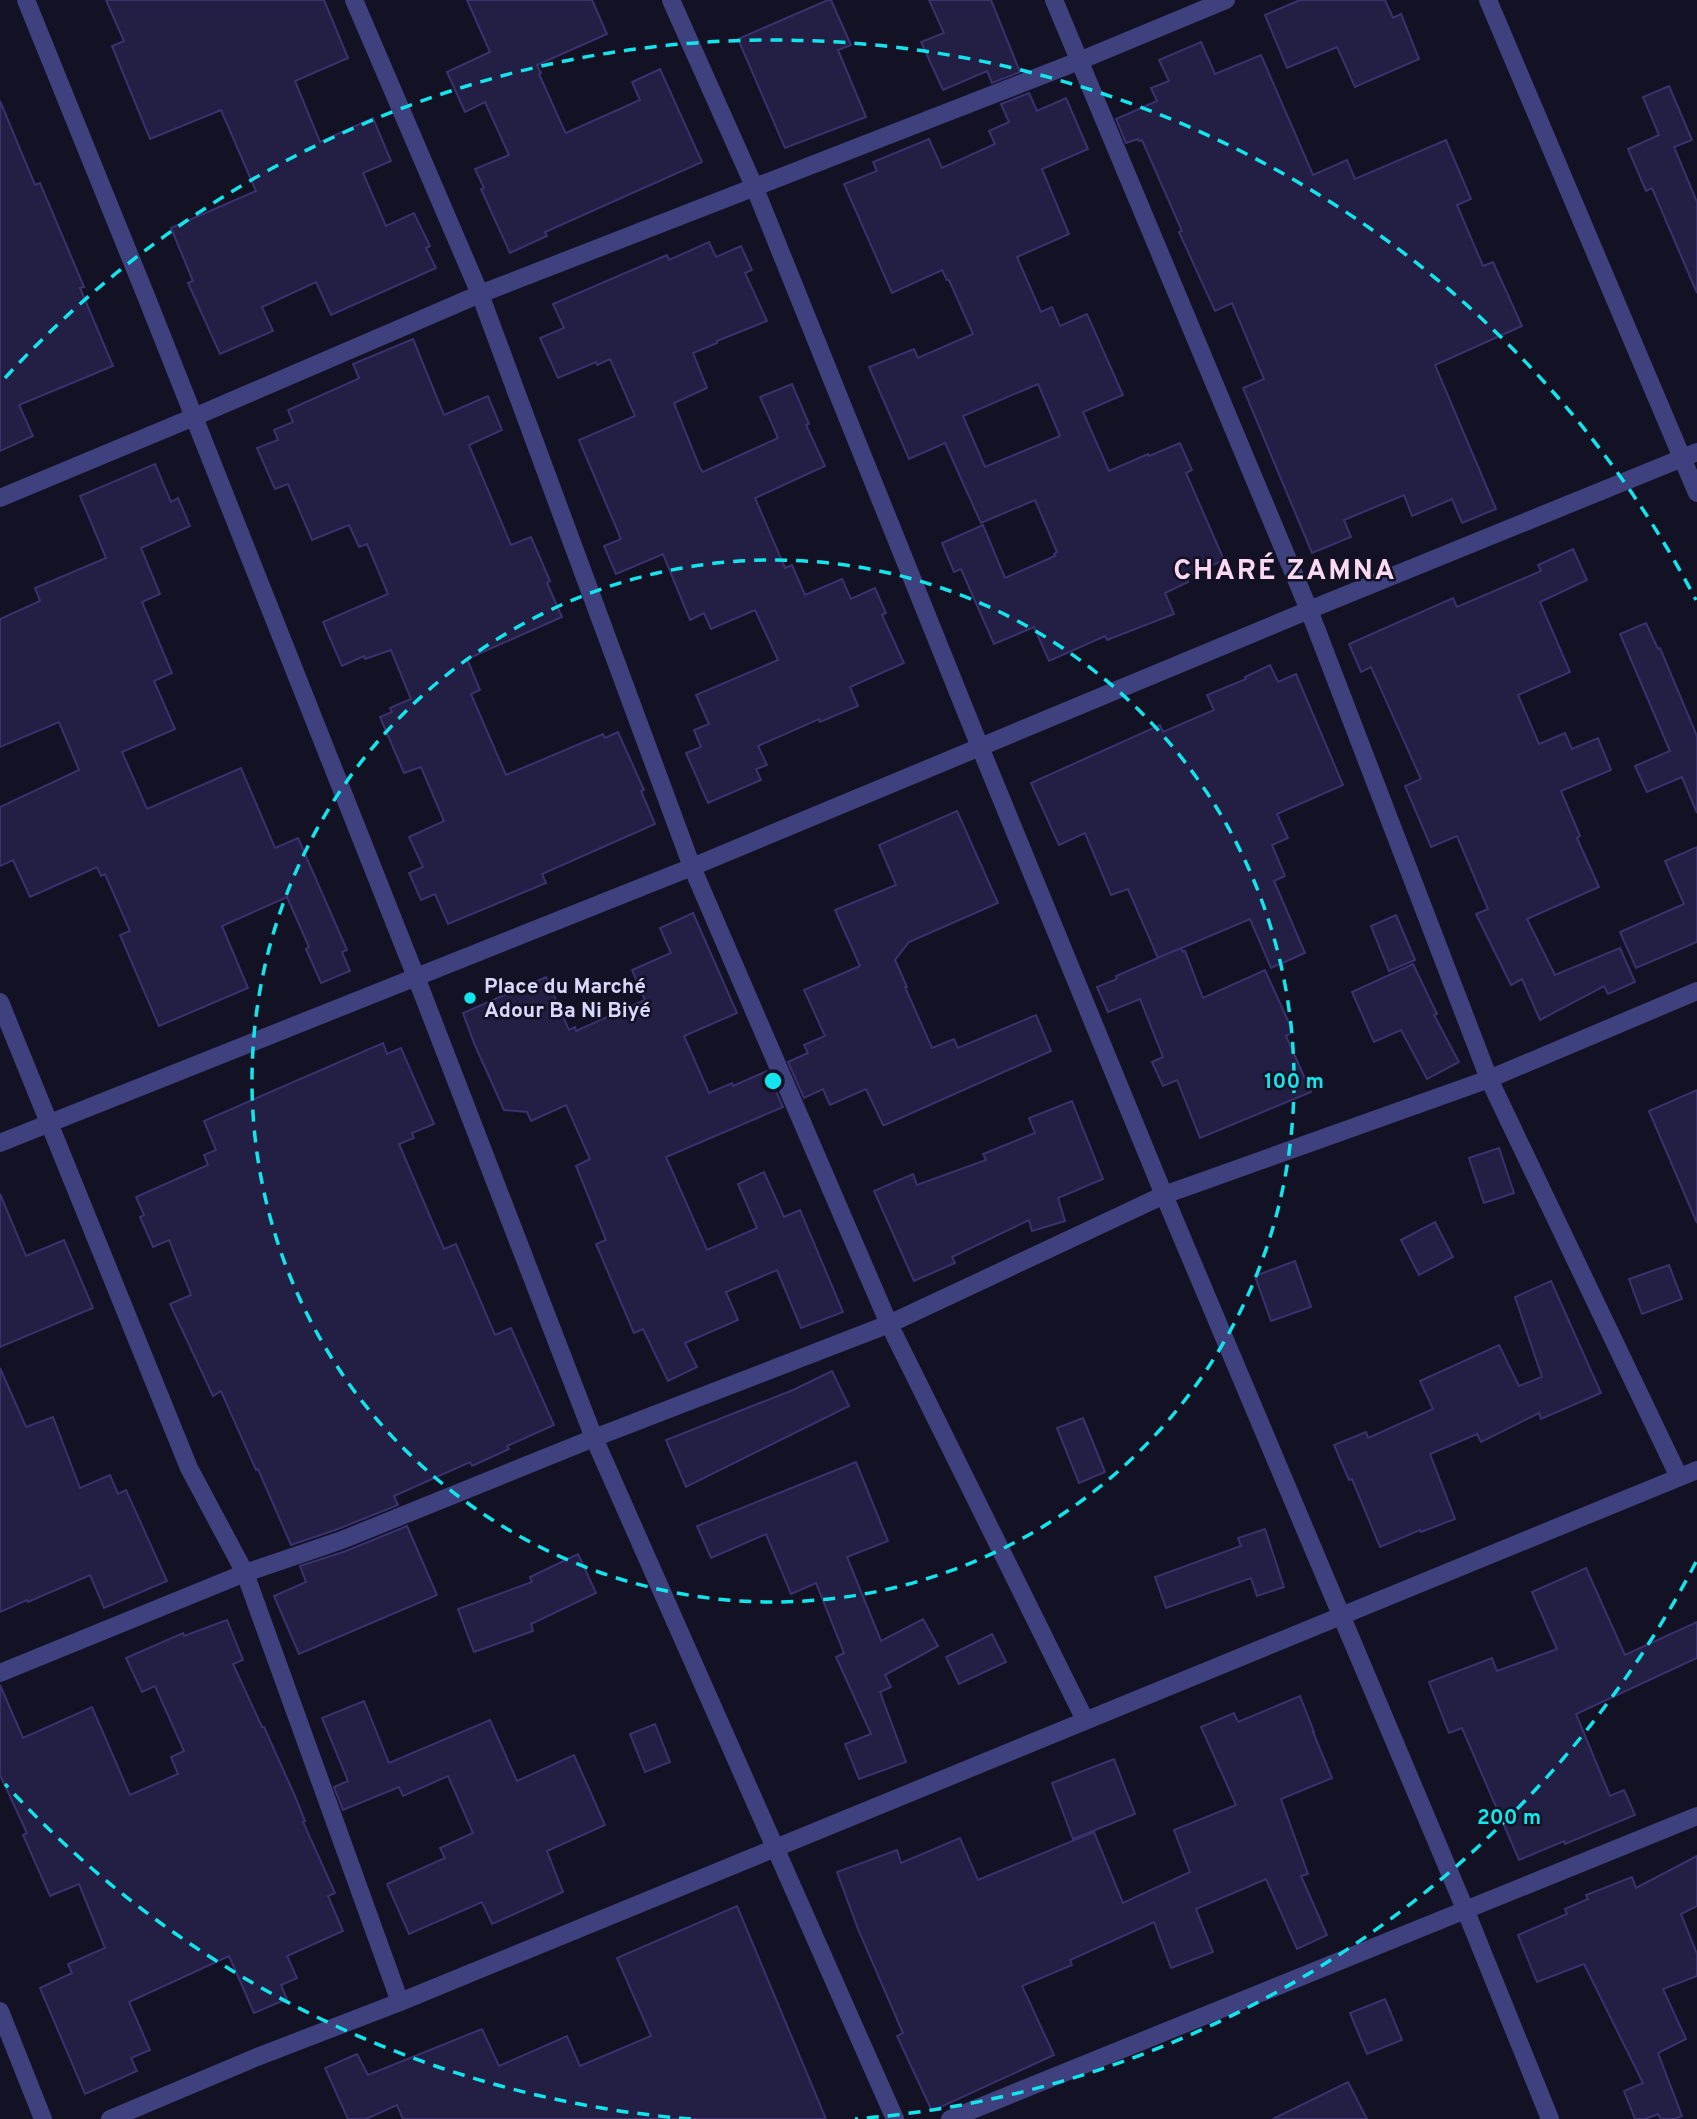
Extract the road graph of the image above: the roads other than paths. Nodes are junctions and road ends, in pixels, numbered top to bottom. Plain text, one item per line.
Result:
1 (26, 0) edge
2 (354, 0) edge
3 (671, 0) edge
4 (1054, 0) edge
5 (1226, 0) edge
6 (1488, 0) edge
7 (1079, 61) junction
8 (754, 186) junction
9 (480, 294) junction
10 (194, 417) junction
11 (1690, 455) edge
12 (1697, 493) edge
13 (0, 498) edge
14 (1309, 610) junction
15 (980, 747) junction
16 (692, 867) junction
17 (416, 977) junction
18 (1697, 991) edge
19 (0, 1003) edge
20 (1489, 1079) junction
21 (50, 1123) junction
22 (0, 1143) edge
23 (1164, 1195) junction
24 (889, 1324) junction
25 (594, 1438) junction
26 (1697, 1470) edge
27 (1679, 1477) junction
28 (245, 1573) junction
29 (1341, 1616) junction
30 (0, 1673) edge
31 (1085, 1720) junction
32 (1697, 1816) edge
33 (775, 1847) junction
34 (1465, 1909) junction
35 (400, 2003) junction
36 (0, 2011) edge
37 (43, 2119) edge
38 (110, 2119) edge
39 (895, 2119) edge
40 (950, 2119) edge
41 (1550, 2119) edge

1 - 10 street
2 - 9 street
3 - 8 street
4 - 7 street
5 - 7 street
6 - 11 street
7 - 8 street
7 - 14 street
8 - 9 street
8 - 15 street
9 - 10 street
9 - 16 street
10 - 13 street
10 - 17 street
11 - 12 street
11 - 14 street
14 - 15 street
14 - 20 street
15 - 16 street
15 - 23 street
16 - 17 street
16 - 24 street
17 - 21 street
17 - 25 street
18 - 20 street
19 - 21 street
20 - 23 street
20 - 27 street
21 - 22 street
21 - 28 street
23 - 24 street
23 - 29 street
24 - 25 street
24 - 31 street
25 - 28 street
25 - 33 street
26 - 27 street
27 - 29 street
28 - 30 street
28 - 35 street
29 - 31 street
29 - 34 street
31 - 33 street
32 - 34 street
33 - 35 street
33 - 39 street
34 - 40 street
34 - 41 street
35 - 38 street
36 - 37 street

